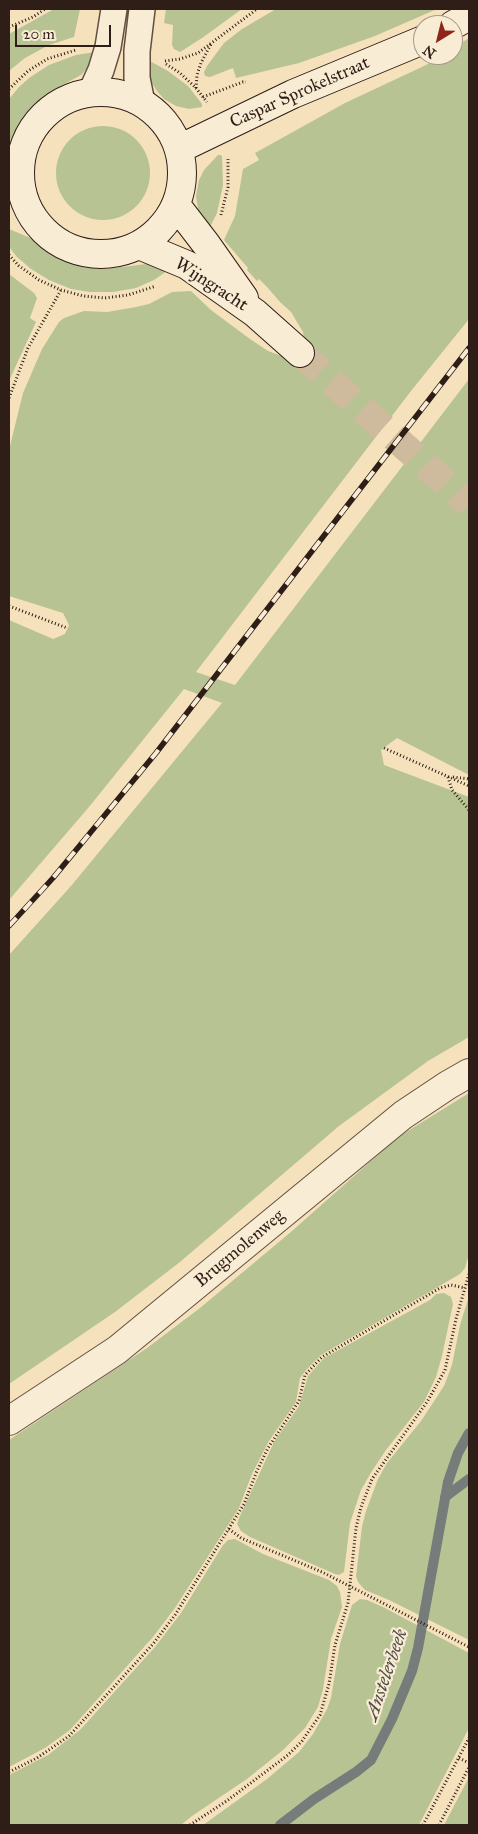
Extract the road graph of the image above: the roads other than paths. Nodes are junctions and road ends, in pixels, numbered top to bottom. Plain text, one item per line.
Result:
1 (114, 9) edge
2 (142, 9) edge
3 (413, 44) edge
4 (91, 92) junction
5 (142, 102) junction
6 (179, 149) junction
7 (15, 193) edge
8 (176, 205) junction
9 (139, 245) junction
10 (255, 313) junction
11 (300, 354) tunnel mouth
12 (469, 1073) edge
13 (9, 1421) edge

1 - 4 street
2 - 5 street
3 - 6 main road, Caspar Sprokelstraat
4 - 5 main road
4 - 7 main road
5 - 6 main road
6 - 8 main road
7 - 9 main road
8 - 9 main road
8 - 10 main road, Wijngracht
9 - 10 main road, Wijngracht
10 - 11 main road, Wijngracht
12 - 13 main road, Brugmolenweg

